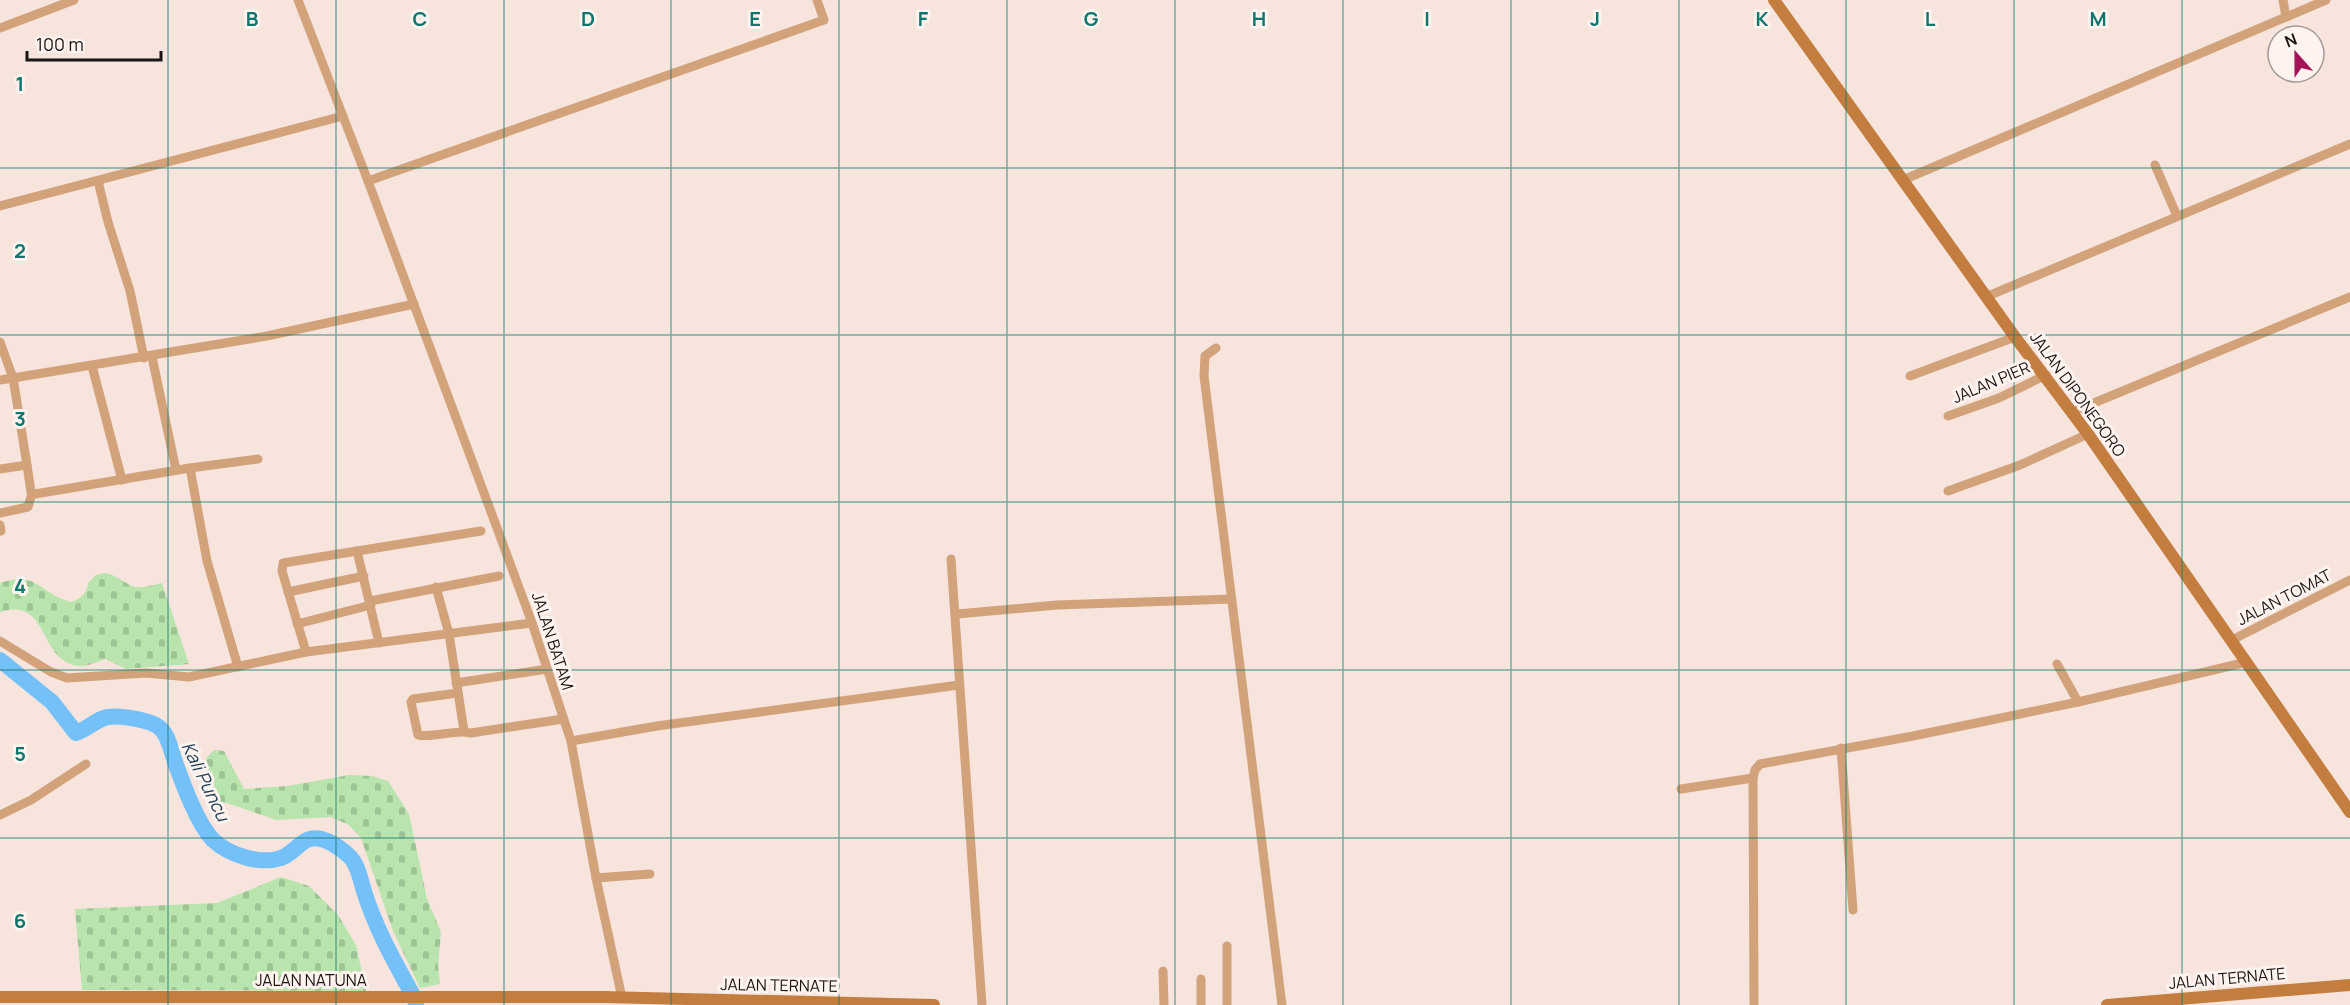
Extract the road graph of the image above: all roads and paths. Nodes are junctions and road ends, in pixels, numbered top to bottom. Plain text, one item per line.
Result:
1 (74, 0) edge
2 (298, 0) edge
3 (817, 0) edge
4 (1774, 0) edge
5 (2283, 0) edge
6 (2326, 0) edge
7 (2286, 17) junction
8 (0, 28) edge
9 (343, 116) junction
10 (2350, 144) edge
11 (2155, 165) dead end
12 (1903, 180) junction
13 (98, 181) junction
14 (368, 181) junction
15 (0, 206) edge
16 (2177, 216) junction
17 (1988, 296) junction
18 (2350, 297) edge
19 (414, 304) junction
20 (2015, 337) junction
21 (0, 342) edge
22 (1216, 348) dead end
23 (148, 358) junction
24 (92, 366) junction
25 (2046, 375) junction
26 (1910, 376) dead end
27 (13, 378) junction
28 (0, 380) edge
29 (2072, 412) junction
30 (1948, 416) dead end
31 (2088, 434) junction
32 (258, 459) dead end
33 (27, 465) junction
34 (190, 468) junction
35 (0, 469) edge
36 (176, 470) junction
37 (122, 480) junction
38 (1948, 491) dead end
39 (32, 493) junction
40 (0, 513) edge
41 (0, 525) edge
42 (1, 531) edge
43 (481, 531) dead end
44 (357, 551) junction
45 (951, 559) dead end
46 (364, 576) junction
47 (499, 576) dead end
48 (2350, 580) edge
49 (436, 587) junction
50 (288, 592) junction
51 (1231, 599) junction
52 (371, 603) junction
53 (957, 614) junction
54 (532, 623) junction
55 (297, 624) junction
56 (449, 634) junction
57 (2232, 640) junction
58 (0, 641) edge
59 (379, 643) junction
60 (306, 652) junction
61 (2247, 662) junction
62 (2057, 664) dead end
63 (238, 667) junction
64 (547, 669) junction
65 (959, 685) junction
66 (457, 688) junction
67 (2078, 702) junction
68 (563, 719) junction
69 (464, 731) junction
70 (571, 741) junction
71 (1841, 748) junction
72 (86, 764) dead end
73 (1753, 778) junction
74 (1680, 789) dead end
75 (2350, 812) edge
76 (0, 814) edge
77 (650, 874) dead end
78 (596, 878) junction
79 (1853, 909) dead end
80 (1227, 946) dead end
81 (1163, 971) dead end
82 (1201, 979) dead end
83 (2350, 985) edge
84 (0, 998) edge
85 (622, 998) junction
86 (2218, 1000) edge
87 (2240, 1000) edge
88 (799, 1003) edge
89 (934, 1005) edge
90 (982, 1005) edge
91 (1164, 1005) edge
92 (1202, 1005) edge
93 (1227, 1005) edge
94 (1282, 1005) edge
95 (1754, 1005) edge
96 (2107, 1005) edge

1 - 8 street
2 - 9 street, JALAN BATAM
3 - 14 street
4 - 12 street, JALAN DIPONEGORO
5 - 7 street
6 - 7 street
7 - 12 street
9 - 13 street
9 - 14 street, JALAN BATAM
10 - 16 street
11 - 16 street
12 - 17 street, JALAN DIPONEGORO
13 - 15 street
13 - 23 street
14 - 19 street, JALAN BATAM
16 - 17 street
17 - 20 street, JALAN DIPONEGORO
18 - 29 street
19 - 23 street
19 - 54 street, JALAN BATAM
20 - 25 street, JALAN DIPONEGORO
20 - 26 street
21 - 27 street
22 - 51 street
23 - 24 street
23 - 36 street
24 - 27 street
24 - 37 street
25 - 29 street, JALAN DIPONEGORO
25 - 30 street, JALAN PIER
27 - 28 street
27 - 33 street
29 - 31 street, JALAN DIPONEGORO
31 - 38 street
31 - 57 street, JALAN DIPONEGORO
32 - 34 street
33 - 35 street
33 - 39 street
34 - 36 street
34 - 63 street
36 - 37 street
37 - 39 street
39 - 40 street
41 - 42 street
43 - 44 street
44 - 46 street
44 - 50 street
45 - 53 street
46 - 50 street
46 - 52 street
47 - 49 street
48 - 57 street, JALAN TOMAT
49 - 52 street
49 - 56 street
50 - 55 street
51 - 53 street
51 - 94 street
52 - 55 street
52 - 59 street
53 - 65 street
54 - 56 street
54 - 64 street, JALAN BATAM
55 - 60 street
56 - 59 street
56 - 66 street
57 - 61 street, JALAN DIPONEGORO
58 - 63 street
59 - 60 street
60 - 63 street
61 - 67 street
61 - 75 street, JALAN DIPONEGORO
62 - 67 street
64 - 66 street
64 - 68 street, JALAN BATAM
65 - 70 street
65 - 90 street
66 - 69 street
66 - 69 street
67 - 71 street
68 - 69 street
68 - 70 street, JALAN BATAM
70 - 78 street, JALAN BATAM
71 - 73 street
71 - 79 street
72 - 76 street
73 - 74 street
73 - 95 street
77 - 78 street
78 - 85 street, JALAN BATAM
80 - 93 street
81 - 91 street
82 - 92 street
83 - 87 street, JALAN TERNATE
84 - 85 street, JALAN NATUNA
85 - 88 street, JALAN TERNATE
86 - 87 street, JALAN TERNATE
86 - 96 street, JALAN TERNATE
88 - 89 street, JALAN TERNATE

